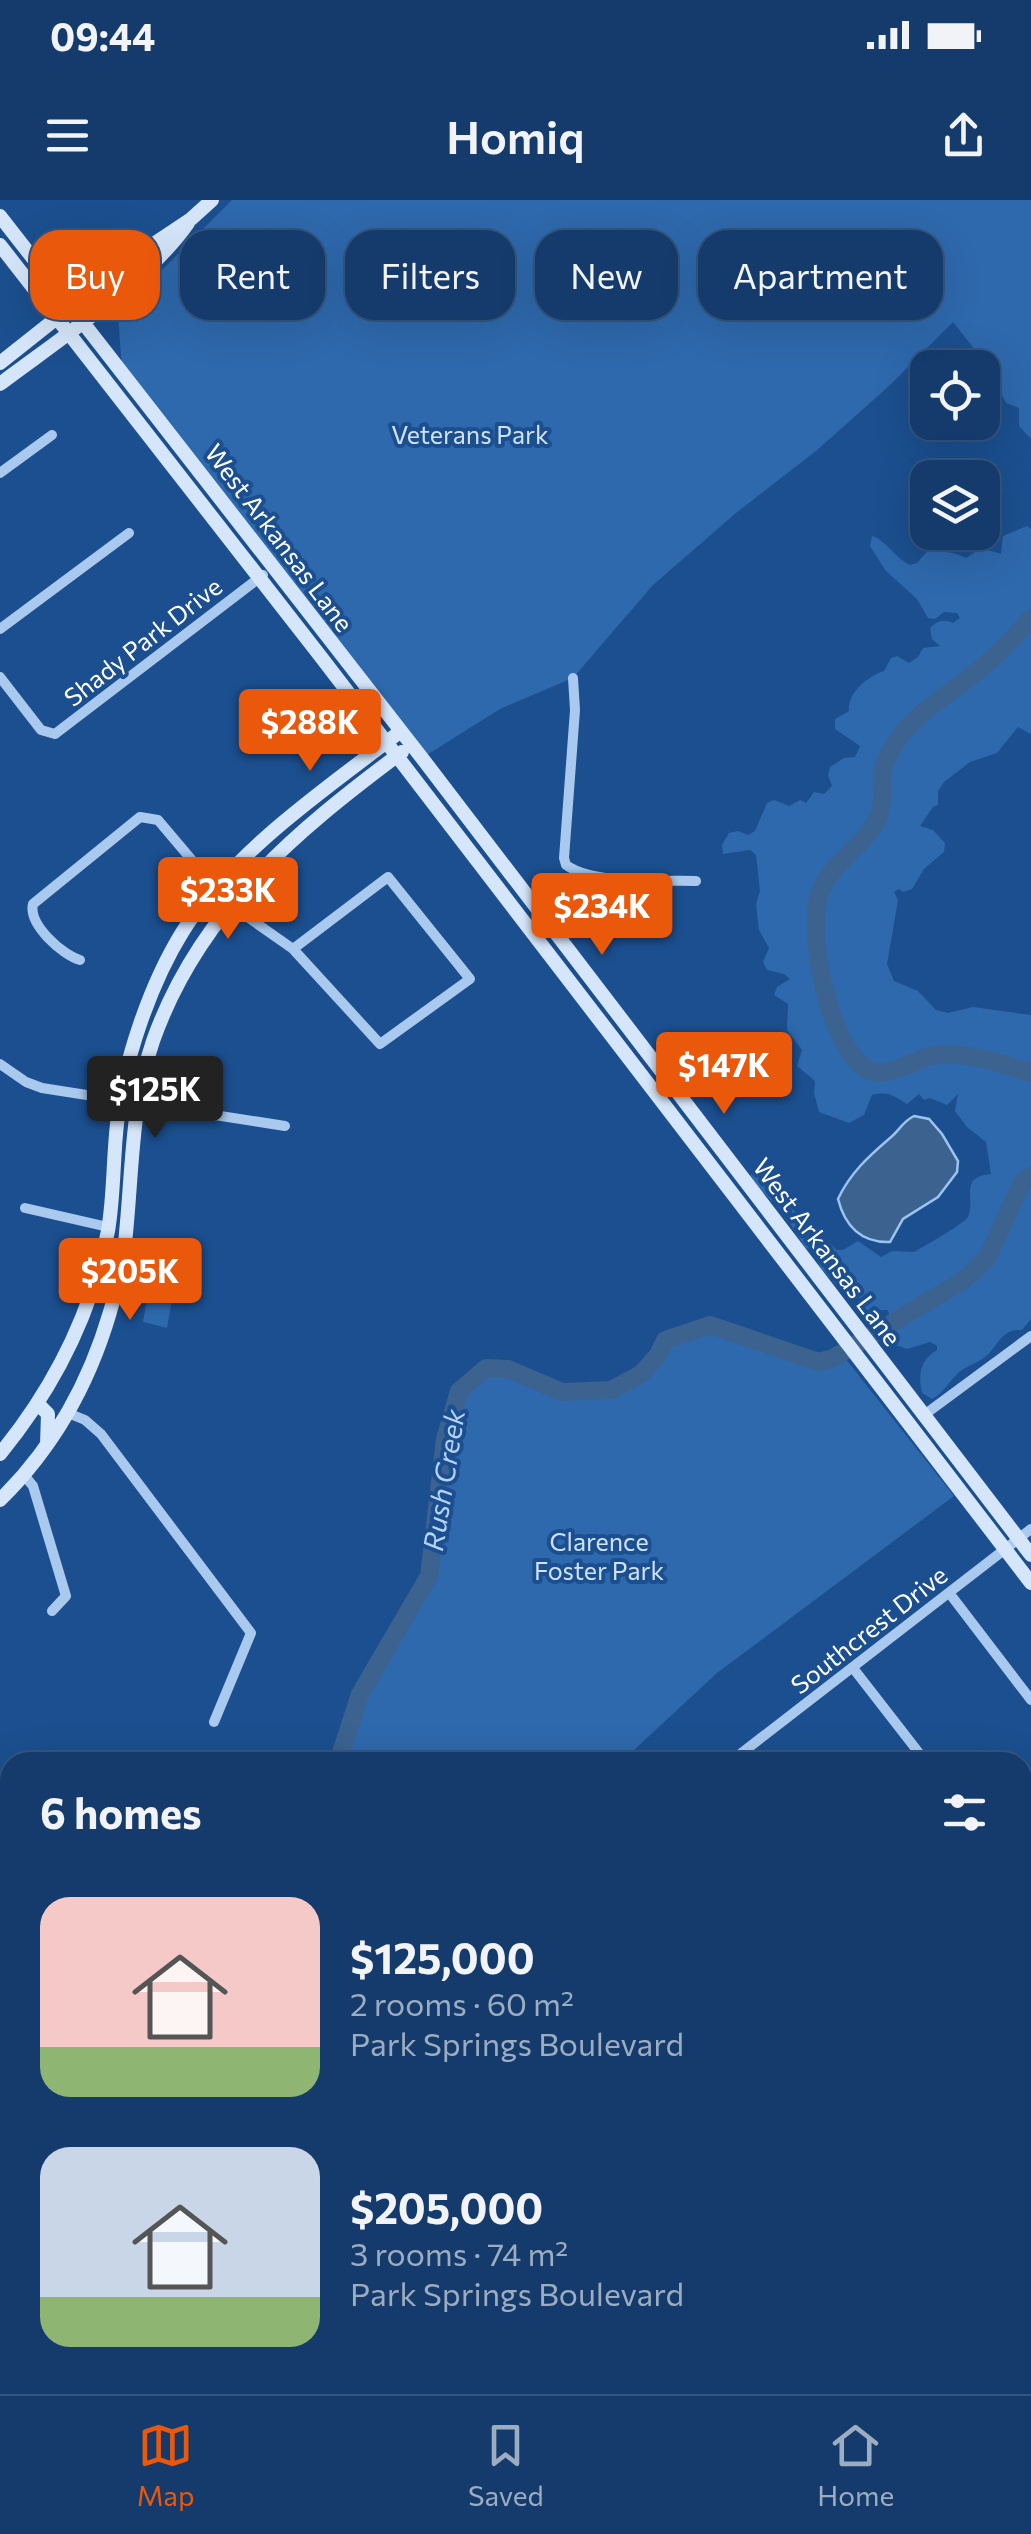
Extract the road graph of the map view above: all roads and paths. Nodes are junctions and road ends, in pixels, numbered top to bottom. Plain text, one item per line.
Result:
1 (212, 200) edge
2 (0, 216) edge
3 (191, 218) junction
4 (160, 238) edge
5 (0, 245) edge
6 (30, 254) edge
7 (160, 256) edge
8 (30, 283) edge
9 (55, 320) edge
10 (59, 320) edge
11 (83, 320) joint
12 (68, 332) junction
13 (0, 364) edge
14 (0, 384) edge
15 (52, 435) dead end
16 (0, 472) edge
17 (129, 533) dead end
18 (272, 568) junction
19 (259, 578) junction
20 (0, 629) edge
21 (0, 677) edge
22 (572, 678) dead end
23 (401, 731) junction
24 (385, 743) junction
25 (411, 746) junction
26 (396, 757) junction
27 (696, 881) dead end
28 (216, 888) junction
29 (229, 904) junction
30 (293, 948) junction
31 (80, 960) dead end
32 (0, 1064) edge
33 (121, 1101) junction
34 (140, 1104) junction
35 (285, 1126) dead end
36 (24, 1208) dead end
37 (108, 1228) junction
38 (1031, 1336) edge
39 (38, 1404) junction
40 (68, 1413) junction
41 (924, 1415) junction
42 (47, 1446) junction
43 (0, 1454) edge
44 (24, 1475) junction
45 (0, 1500) edge
46 (1031, 1529) edge
47 (1018, 1539) junction
48 (1006, 1550) junction
49 (1031, 1556) edge
50 (1031, 1583) edge
51 (950, 1594) junction
52 (52, 1611) dead end
53 (853, 1668) junction
54 (1031, 1700) edge
55 (214, 1722) dead end
56 (747, 1749) junction
57 (743, 1752) edge
58 (749, 1752) edge
59 (918, 1752) edge

1 - 3 main road
2 - 6 main road, West Arkansas Lane
3 - 4 main road
3 - 7 main road
5 - 8 main road, West Arkansas Lane
9 - 13 main road
10 - 12 main road, West Arkansas Lane
11 - 12 main road
11 - 18 main road, West Arkansas Lane
12 - 14 main road
12 - 19 main road, West Arkansas Lane
15 - 16 street
17 - 20 street
18 - 19 street, Shady Park Drive
18 - 23 main road, West Arkansas Lane
19 - 21 street, Shady Park Drive
19 - 24 main road, West Arkansas Lane
22 - 27 street
23 - 24 main road
23 - 25 main road, West Arkansas Lane
24 - 26 main road, West Arkansas Lane
24 - 28 main road
25 - 26 main road
25 - 41 main road, West Arkansas Lane
26 - 29 main road
26 - 48 main road, West Arkansas Lane
28 - 29 street
28 - 31 street
28 - 33 main road
29 - 30 street
29 - 34 main road
30 - 30 street
32 - 33 street
33 - 34 street
33 - 37 main road
34 - 35 street
34 - 40 main road
36 - 37 street
37 - 39 main road
38 - 41 street
39 - 42 main road
39 - 43 main road
40 - 42 main road
40 - 55 street
41 - 47 main road, West Arkansas Lane
42 - 44 main road
44 - 45 main road
44 - 52 street
46 - 47 street, Southcrest Drive
47 - 48 street, Southcrest Drive
47 - 49 main road, West Arkansas Lane
48 - 50 main road, West Arkansas Lane
48 - 51 street, Southcrest Drive
51 - 53 street, Southcrest Drive
51 - 54 street
53 - 56 street, Southcrest Drive
53 - 59 street
56 - 57 street, Southcrest Drive
56 - 58 street

